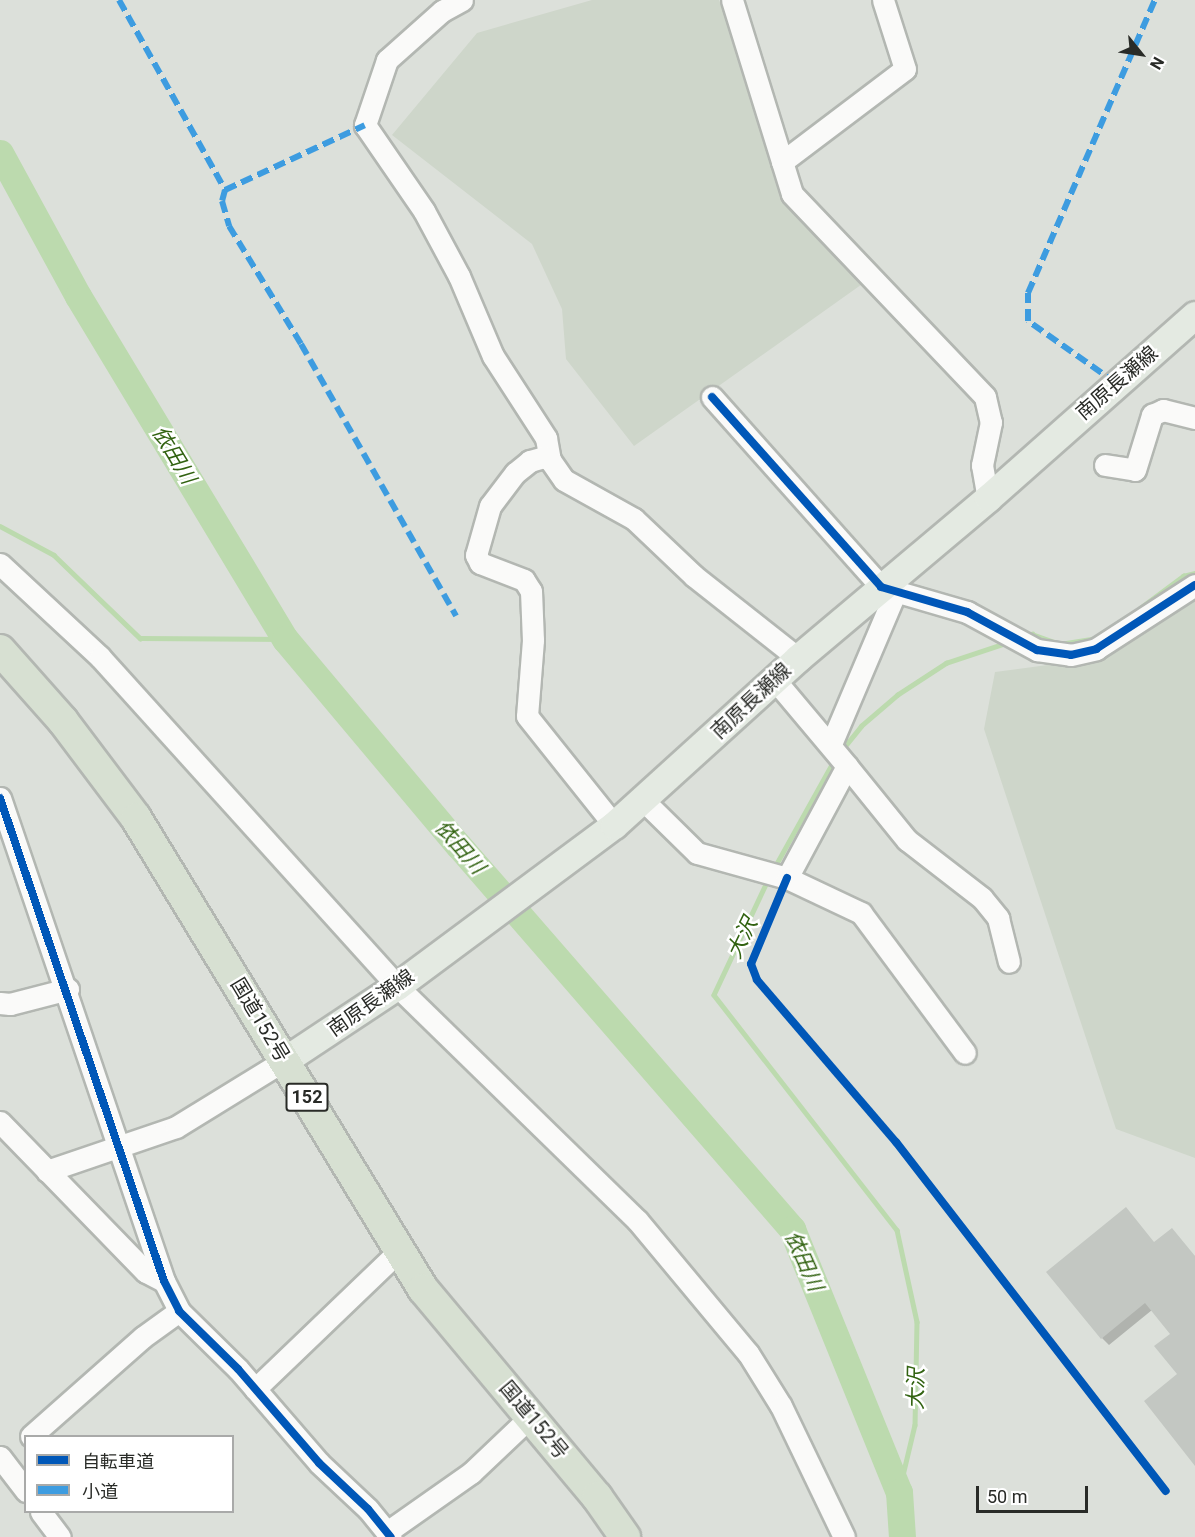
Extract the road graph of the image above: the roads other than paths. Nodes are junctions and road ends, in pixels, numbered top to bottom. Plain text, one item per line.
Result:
1 (462, 0) edge
2 (732, 0) edge
3 (883, 0) edge
4 (782, 162) junction
5 (1195, 315) edge
6 (712, 396) dead end
7 (1195, 418) edge
8 (550, 460) junction
9 (1105, 465) dead end
10 (988, 498) junction
11 (0, 564) edge
12 (1195, 585) edge
13 (888, 590) junction
14 (0, 650) edge
15 (798, 658) junction
16 (774, 679) junction
17 (831, 744) junction
18 (847, 766) junction
19 (0, 798) edge
20 (644, 801) junction
21 (614, 825) junction
22 (788, 878) junction
23 (1009, 962) dead end
24 (397, 986) junction
25 (68, 989) junction
26 (0, 1003) edge
27 (965, 1053) dead end
28 (285, 1060) junction
29 (0, 1122) edge
30 (119, 1146) junction
31 (47, 1172) junction
32 (399, 1251) junction
33 (164, 1281) junction
34 (179, 1311) junction
35 (255, 1389) junction
36 (531, 1416) junction
37 (33, 1435) edge
38 (24, 1443) edge
39 (1, 1462) edge
40 (24, 1489) edge
41 (42, 1513) edge
42 (389, 1535) edge
43 (60, 1537) edge
44 (625, 1537) edge
45 (844, 1537) edge

1 - 8 street
2 - 4 street
3 - 4 street
4 - 10 street
5 - 10 main road, 南原長瀬線
6 - 13 street
7 - 9 street
8 - 15 street
8 - 21 street
10 - 13 main road, 南原長瀬線
11 - 24 street
12 - 13 street
13 - 15 main road, 南原長瀬線
13 - 17 street
14 - 28 highway, 国道152号 / 152
15 - 16 main road, 南原長瀬線
16 - 17 street
16 - 20 main road, 南原長瀬線
17 - 18 street
18 - 22 street
18 - 23 street
19 - 25 street
20 - 21 main road, 南原長瀬線
20 - 22 street
21 - 24 main road, 南原長瀬線
22 - 27 street
24 - 28 main road, 南原長瀬線
24 - 45 street
25 - 26 street
25 - 30 street
28 - 30 street
28 - 32 highway, 国道152号 / 152
29 - 31 street
30 - 31 street
30 - 33 street
31 - 33 street
32 - 35 street
32 - 36 highway, 国道152号 / 152
33 - 34 street
34 - 35 street
34 - 37 street
35 - 42 street
36 - 42 street
36 - 44 highway, 国道152号 / 152
38 - 39 street
39 - 40 street
41 - 43 street

